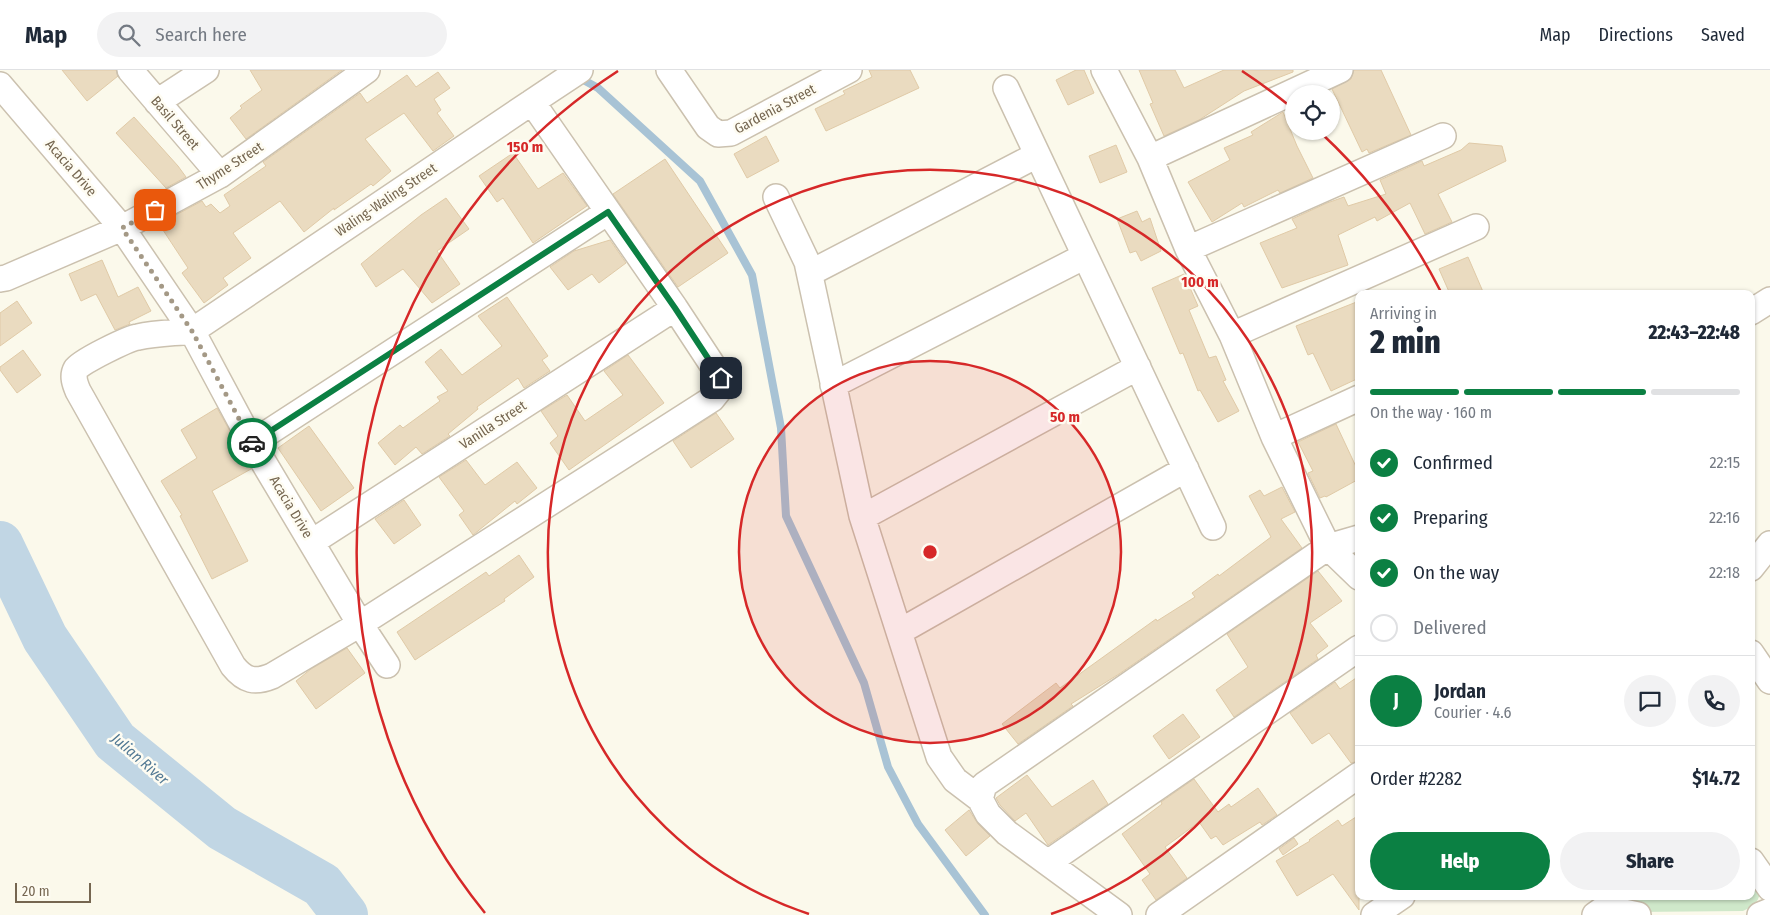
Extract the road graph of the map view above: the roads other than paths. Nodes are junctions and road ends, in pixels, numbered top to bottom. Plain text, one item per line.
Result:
1 (130, 70) edge
2 (206, 70) edge
3 (367, 70) edge
4 (580, 70) edge
5 (669, 70) edge
6 (849, 70) edge
7 (1104, 70) edge
8 (1340, 70) edge
9 (0, 85) edge
10 (1006, 88) dead end
11 (157, 102) junction
12 (532, 102) junction
13 (1443, 136) dead end
14 (1037, 154) junction
15 (1150, 158) junction
16 (220, 175) junction
17 (776, 198) dead end
18 (608, 212) junction
19 (1476, 227) dead end
20 (122, 228) junction
21 (1188, 249) junction
22 (1085, 256) junction
23 (810, 273) junction
24 (0, 279) edge
25 (1770, 300) edge
26 (675, 308) junction
27 (1755, 309) edge
28 (192, 331) junction
29 (1232, 335) junction
30 (1138, 367) junction
31 (834, 385) junction
32 (1355, 400) edge
33 (1274, 437) junction
34 (252, 443) junction
35 (1186, 468) junction
36 (863, 517) junction
37 (1213, 526) dead end
38 (1355, 539) edge
39 (312, 542) junction
40 (1770, 544) edge
41 (1328, 547) junction
42 (1755, 563) edge
43 (1355, 573) edge
44 (360, 624) junction
45 (899, 632) junction
46 (1355, 651) edge
47 (1755, 659) edge
48 (387, 665) dead end
49 (1770, 681) edge
50 (1355, 778) edge
51 (980, 799) junction
52 (1049, 862) junction
53 (1755, 867) edge
54 (1770, 888) edge
55 (1396, 900) edge
56 (1599, 906) edge
57 (1770, 911) edge
58 (1119, 915) edge
59 (1159, 915) edge
60 (1374, 915) edge
61 (1638, 915) edge
62 (1760, 915) edge

1 - 11 street, Basil Street
2 - 11 street
3 - 16 street, Thyme Street
4 - 12 street, Waling-Waling Street
5 - 6 street, Gardenia Street
7 - 15 street
8 - 15 street
9 - 20 street, Acacia Drive
10 - 14 street
11 - 16 street, Basil Street
12 - 18 street
12 - 28 street, Waling-Waling Street
13 - 21 street
14 - 22 street
14 - 23 street
15 - 21 street
16 - 20 street, Thyme Street
17 - 23 street
18 - 26 street
18 - 34 street
19 - 29 street
20 - 24 street, Thyme Street
20 - 28 street, Acacia Drive
21 - 29 street
22 - 30 street
22 - 31 street
23 - 31 street
25 - 27 street
26 - 39 street, Vanilla Street
26 - 44 street
28 - 34 street, Acacia Drive
28 - 44 street
29 - 33 street
30 - 35 street
30 - 36 street
31 - 36 street
32 - 33 street
33 - 41 street
34 - 39 street, Acacia Drive
35 - 37 street
35 - 45 street
36 - 45 street
38 - 41 street
39 - 44 street, Acacia Drive
40 - 42 street
41 - 43 street
41 - 51 street
44 - 48 street, Acacia Drive
45 - 51 street
46 - 52 street
47 - 49 street
50 - 59 street
51 - 52 street
52 - 58 street
53 - 54 street
55 - 60 street
56 - 61 street
57 - 62 street

